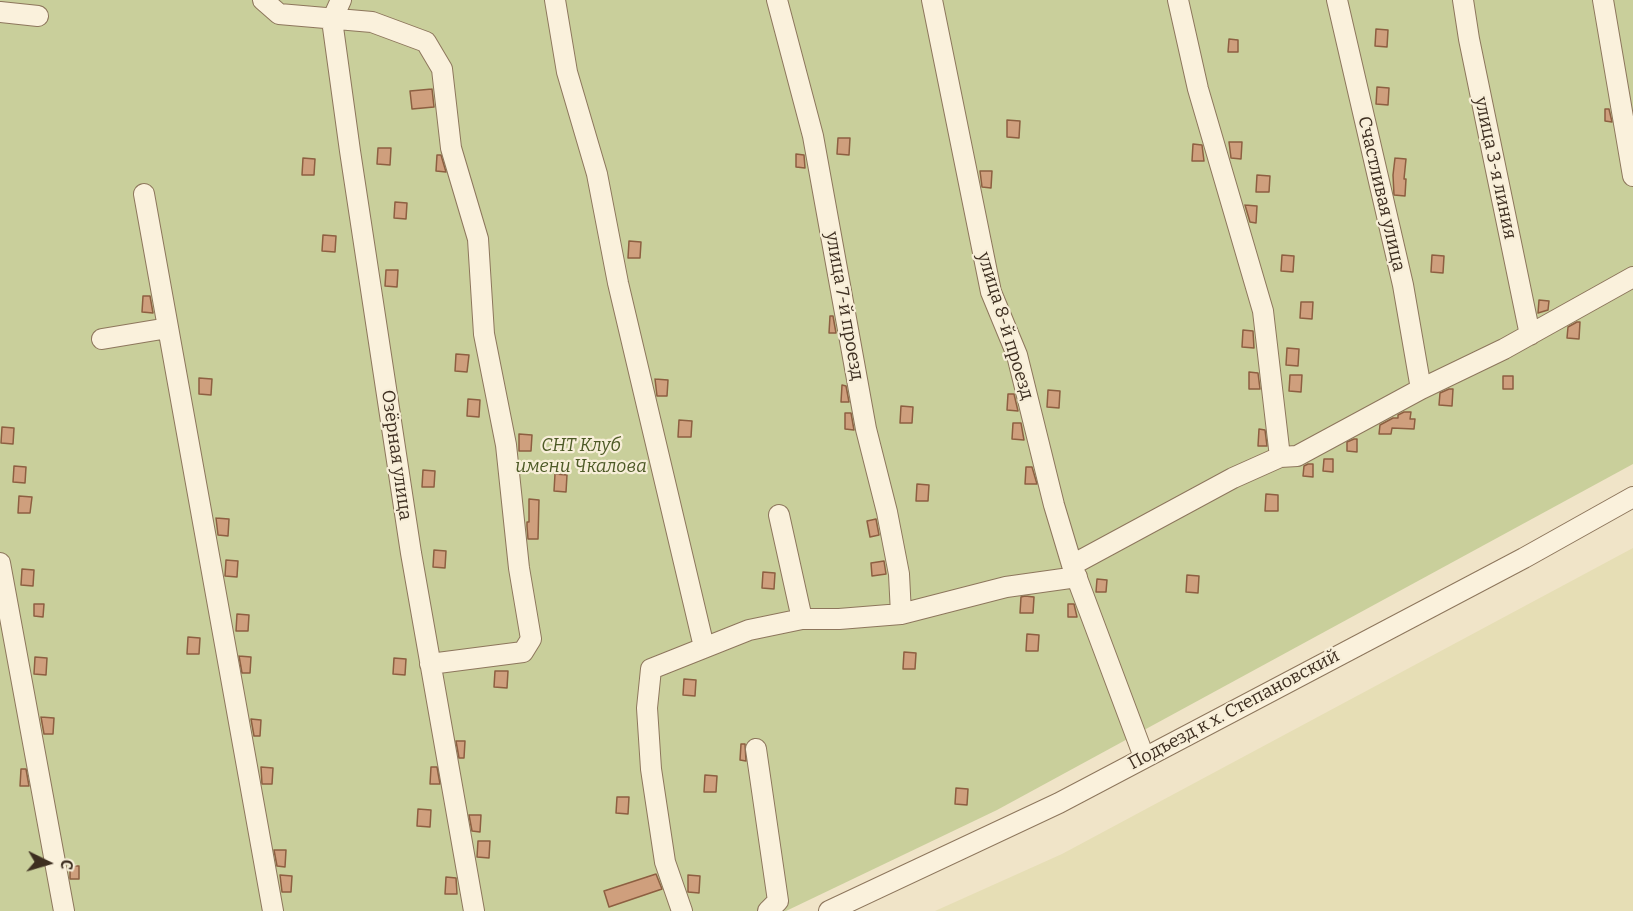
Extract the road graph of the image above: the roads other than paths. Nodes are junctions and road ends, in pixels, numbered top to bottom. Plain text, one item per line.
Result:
1 (263, 0) edge
2 (341, 0) edge
3 (555, 0) edge
4 (777, 0) edge
5 (932, 0) edge
6 (1178, 0) edge
7 (1337, 0) edge
8 (1463, 0) edge
9 (1603, 0) edge
10 (0, 12) edge
11 (39, 16) dead end
12 (332, 20) junction
13 (1633, 176) edge
14 (144, 194) dead end
15 (1633, 277) edge
16 (168, 328) junction
17 (1530, 335) junction
18 (102, 339) dead end
19 (1421, 389) junction
20 (1280, 457) junction
21 (1633, 497) edge
22 (779, 515) dead end
23 (0, 563) edge
24 (1075, 571) junction
25 (902, 614) junction
26 (802, 619) junction
27 (704, 647) junction
28 (430, 664) junction
29 (756, 748) dead end
30 (1144, 757) junction
31 (64, 911) edge
32 (273, 911) edge
33 (474, 911) edge
34 (682, 911) edge
35 (768, 911) edge
36 (829, 911) edge

1 - 12 street
2 - 12 street
3 - 27 street
4 - 25 street, улица 7-й проезд
5 - 24 street, улица 8-й проезд
6 - 20 street
7 - 19 street, Счастливая улица
8 - 17 street, улица 3-я линия
9 - 13 street
10 - 11 street
12 - 28 street, Озёрная улица
12 - 28 street
14 - 16 street
15 - 17 street
16 - 18 street
16 - 32 street
17 - 19 street
19 - 20 street
20 - 24 street
21 - 30 street, Подъезд к х. Степановский
22 - 26 street
23 - 31 street
24 - 25 street
24 - 30 street, улица 8-й проезд
25 - 26 street
26 - 27 street
27 - 34 street
28 - 33 street, Озёрная улица
29 - 35 street
30 - 36 street, Подъезд к х. Степановский

